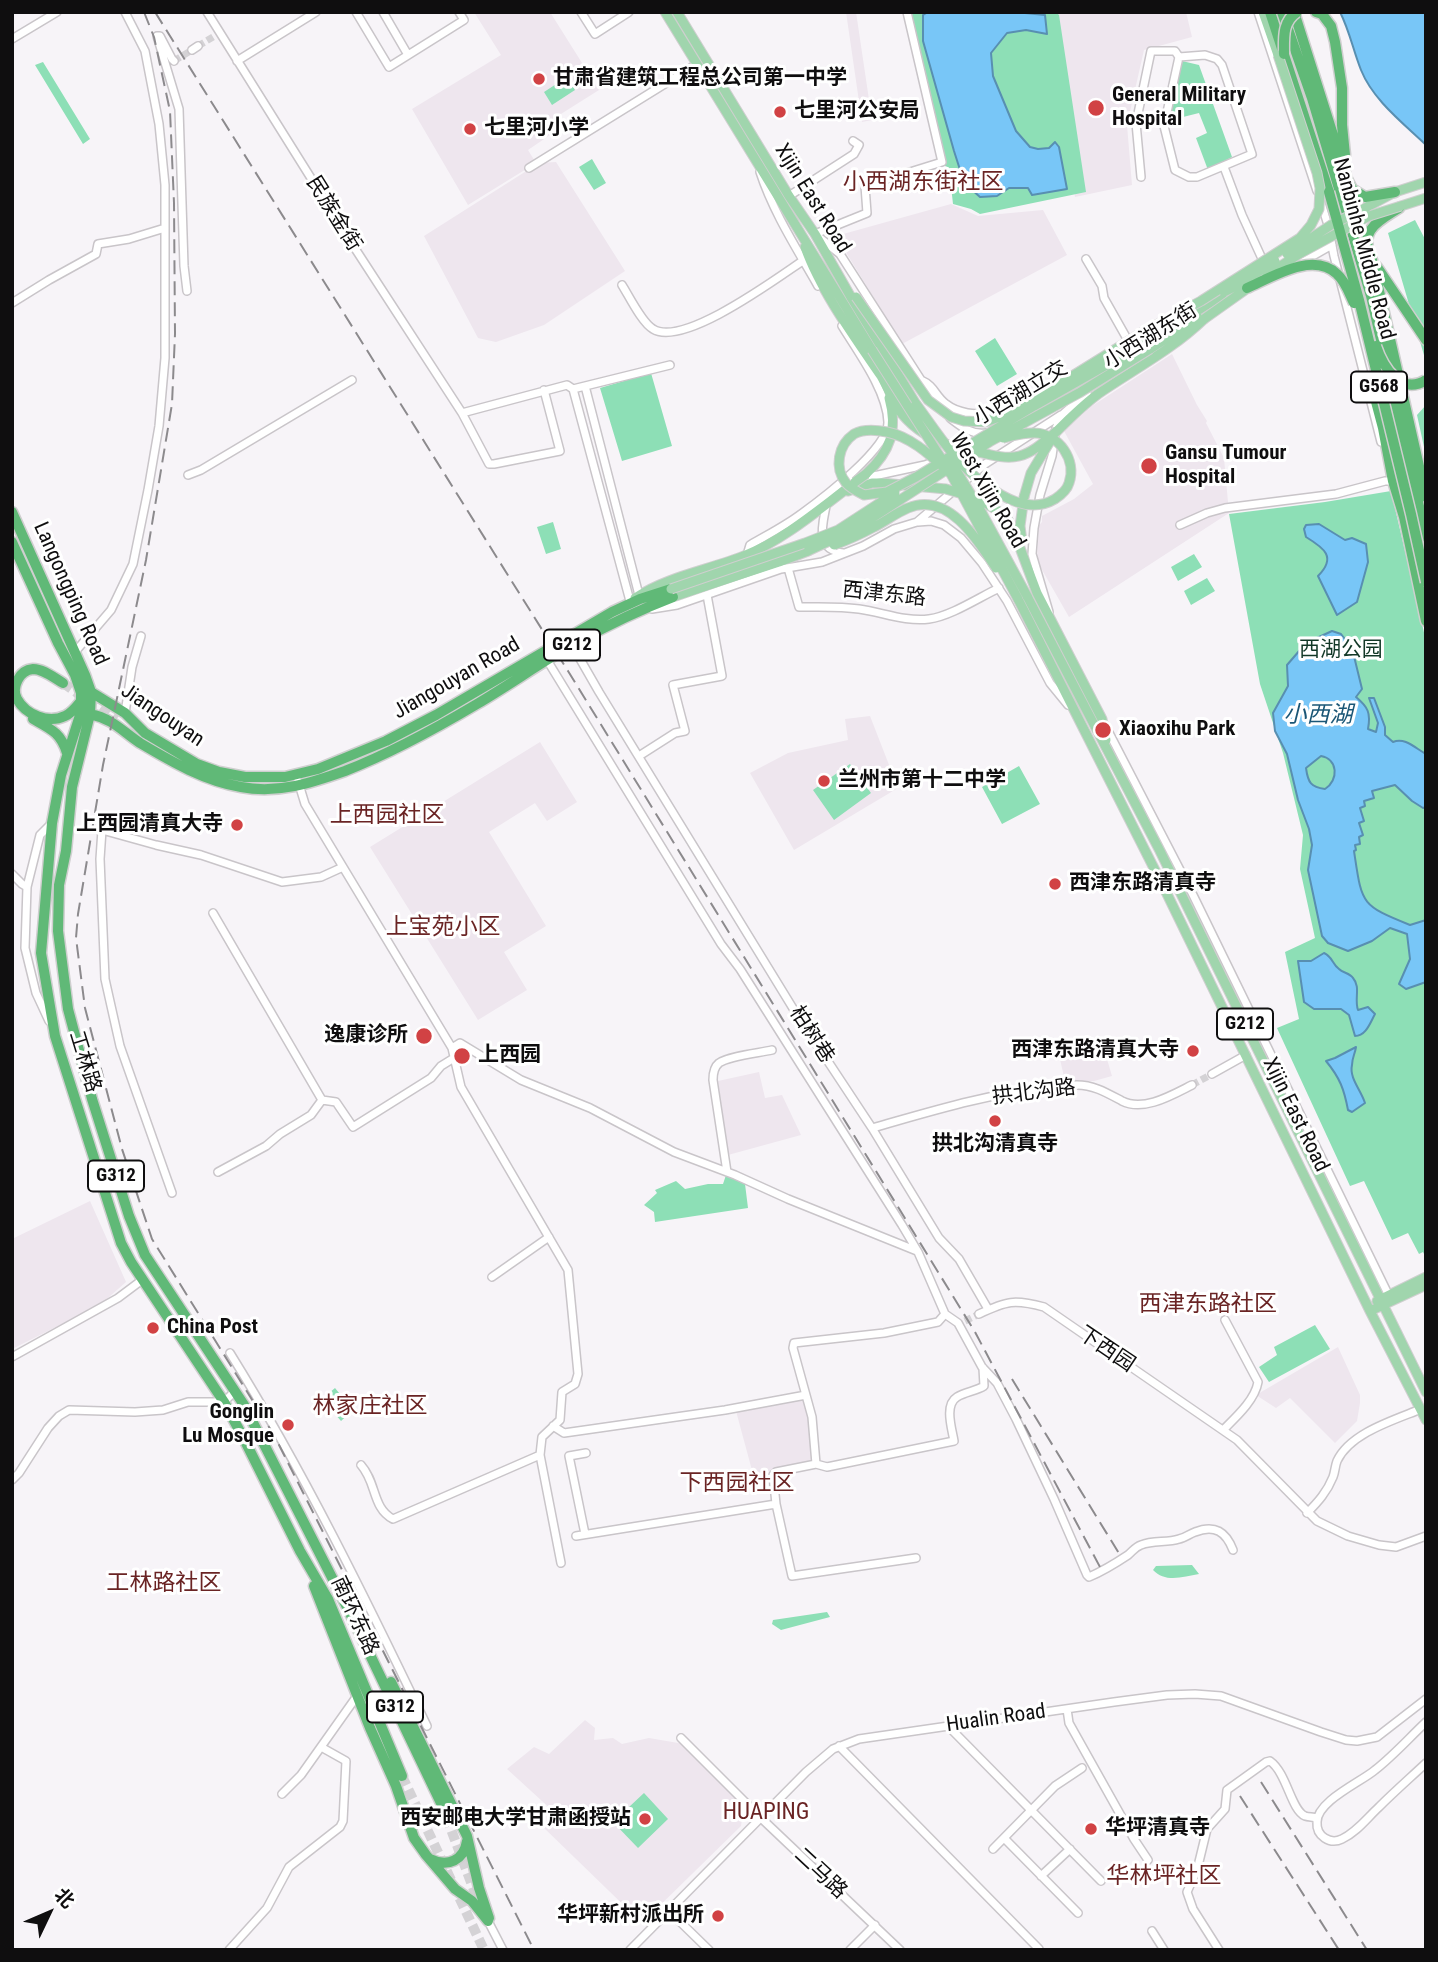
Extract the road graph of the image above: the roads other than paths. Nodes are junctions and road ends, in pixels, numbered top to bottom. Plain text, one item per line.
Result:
1 (57, 12) edge
2 (125, 12) edge
3 (207, 12) edge
4 (316, 12) edge
5 (356, 12) edge
6 (383, 12) edge
7 (459, 12) edge
8 (581, 12) edge
9 (629, 12) edge
10 (665, 12) edge
11 (677, 12) edge
12 (907, 12) edge
13 (1261, 12) edge
14 (1270, 12) edge
15 (1282, 12) edge
16 (1295, 12) edge
17 (1317, 12) edge
18 (12, 39) edge
19 (1281, 54) junction
20 (408, 55) junction
21 (1179, 57) junction
22 (174, 61) dead end
23 (237, 61) junction
24 (697, 64) junction
25 (853, 141) dead end
26 (758, 164) junction
27 (1224, 167) junction
28 (529, 168) dead end
29 (1141, 177) dead end
30 (1347, 179) junction
31 (1426, 182) edge
32 (1395, 192) junction
33 (789, 196) junction
34 (1426, 198) edge
35 (1401, 206) junction
36 (1328, 225) junction
37 (165, 229) junction
38 (798, 229) junction
39 (815, 234) junction
40 (1332, 246) junction
41 (1086, 259) dead end
42 (804, 260) junction
43 (1372, 260) junction
44 (1265, 263) junction
45 (1352, 274) junction
46 (622, 285) dead end
47 (1243, 286) junction
48 (187, 290) dead end
49 (854, 298) junction
50 (1201, 301) junction
51 (12, 303) edge
52 (1426, 340) edge
53 (1132, 348) junction
54 (670, 365) dead end
55 (867, 367) junction
56 (352, 380) dead end
57 (920, 380) junction
58 (1426, 380) edge
59 (885, 383) junction
60 (584, 386) junction
61 (573, 389) junction
62 (544, 390) junction
63 (1052, 400) junction
64 (916, 404) junction
65 (462, 413) junction
66 (1062, 415) junction
67 (1023, 417) junction
68 (1044, 427) junction
69 (1057, 431) junction
70 (997, 432) junction
71 (991, 441) junction
72 (1054, 446) junction
73 (951, 474) junction
74 (188, 475) dead end
75 (916, 477) junction
76 (1393, 481) junction
77 (840, 483) junction
78 (839, 494) junction
79 (1425, 494) edge
80 (826, 506) junction
81 (12, 513) edge
82 (917, 522) junction
83 (15, 525) edge
84 (1180, 525) dead end
85 (1426, 537) edge
86 (12, 542) edge
87 (808, 551) junction
88 (844, 554) junction
89 (747, 555) junction
90 (1025, 560) junction
91 (788, 568) junction
92 (1426, 582) edge
93 (999, 588) junction
94 (672, 593) junction
95 (639, 595) junction
96 (707, 595) junction
97 (1023, 597) junction
98 (630, 601) junction
99 (619, 608) junction
100 (637, 611) junction
101 (1050, 616) junction
102 (1426, 621) edge
103 (141, 636) dead end
104 (572, 645) junction
105 (75, 652) junction
106 (1045, 653) junction
107 (547, 660) junction
108 (12, 678) edge
109 (91, 692) junction
110 (13, 701) edge
111 (81, 701) junction
112 (111, 704) junction
113 (1075, 713) junction
114 (90, 714) junction
115 (116, 716) junction
116 (1102, 719) junction
117 (1107, 749) junction
118 (67, 753) junction
119 (639, 756) junction
120 (296, 774) junction
121 (299, 786) junction
122 (52, 823) junction
123 (343, 867) junction
124 (12, 874) edge
125 (27, 887) junction
126 (213, 913) dead end
127 (55, 1036) junction
128 (452, 1048) junction
129 (772, 1051) dead end
130 (1246, 1055) junction
131 (454, 1058) junction
132 (1212, 1074) tunnel mouth
133 (1192, 1085) tunnel mouth
134 (322, 1100) junction
135 (872, 1128) junction
136 (218, 1172) dead end
137 (727, 1172) junction
138 (172, 1193) dead end
139 (550, 1237) junction
140 (918, 1252) junction
141 (1426, 1277) edge
142 (492, 1278) dead end
143 (142, 1280) junction
144 (1426, 1285) edge
145 (1386, 1300) junction
146 (1369, 1308) junction
147 (988, 1309) junction
148 (945, 1314) junction
149 (979, 1314) tunnel mouth
150 (1224, 1320) dead end
151 (230, 1353) dead end
152 (12, 1357) edge
153 (982, 1367) junction
154 (235, 1391) junction
155 (1426, 1392) edge
156 (806, 1395) junction
157 (224, 1402) junction
158 (1421, 1409) junction
159 (1426, 1420) edge
160 (553, 1426) junction
161 (1223, 1430) junction
162 (586, 1453) dead end
163 (540, 1455) junction
164 (816, 1464) junction
165 (360, 1465) dead end
166 (12, 1479) edge
167 (776, 1504) junction
168 (1307, 1513) junction
169 (1426, 1536) edge
170 (1233, 1550) dead end
171 (300, 1551) junction
172 (916, 1558) dead end
173 (561, 1563) dead end
174 (349, 1611) junction
175 (412, 1695) junction
176 (357, 1696) junction
177 (1426, 1699) edge
178 (400, 1700) junction
179 (1067, 1709) junction
180 (1426, 1722) edge
181 (426, 1726) dead end
182 (948, 1726) junction
183 (681, 1738) dead end
184 (839, 1746) junction
185 (321, 1747) junction
186 (1426, 1763) edge
187 (1082, 1769) dead end
188 (402, 1776) tunnel mouth
189 (282, 1794) dead end
190 (441, 1803) tunnel mouth
191 (1031, 1810) junction
192 (761, 1818) junction
193 (1317, 1818) junction
194 (467, 1836) junction
195 (1004, 1838) junction
196 (993, 1849) dead end
197 (1070, 1849) junction
198 (426, 1855) junction
199 (1149, 1860) dead end
200 (1041, 1876) junction
201 (1101, 1881) dead end
202 (669, 1911) junction
203 (1078, 1913) dead end
204 (488, 1921) junction
205 (875, 1925) junction
206 (1152, 1931) dead end
207 (1039, 1949) edge
208 (229, 1950) edge
209 (503, 1950) edge
210 (630, 1950) edge
211 (709, 1950) edge
212 (850, 1950) edge
213 (900, 1950) edge
214 (1164, 1950) edge
215 (1219, 1950) edge

1 - 18 street
2 - 37 street
3 - 23 street, 民族金街
4 - 23 street
5 - 20 street
6 - 20 street
7 - 20 street
8 - 9 street
10 - 24 main road
11 - 33 main road, Xijin East Road
12 - 39 street
13 - 19 main road
13 - 36 street, Nanbinhe Middle Road
14 - 19 highway, Nanbinhe Middle Road / G568
15 - 85 highway, Nanbinhe Middle Road / G568
16 - 19 highway, bridge
16 - 30 highway
17 - 30 highway
19 - 44 main road, bridge
19 - 45 highway, Nanbinhe Middle Road / G568, bridge
21 - 27 street
21 - 27 street
21 - 29 street
22 - 48 street
23 - 65 street, 民族金街
24 - 26 main road
24 - 28 street
25 - 33 street
26 - 38 main road
26 - 42 street
27 - 44 street
30 - 32 highway
31 - 32 main road
32 - 47 main road, bridge
33 - 39 main road, Xijin East Road
34 - 35 main road
35 - 43 highway, bridge
35 - 47 main road, bridge
36 - 40 street, Nanbinhe Middle Road
36 - 44 street, 小西湖东街
37 - 51 street
37 - 105 street
38 - 59 main road
38 - 73 main road, bridge
39 - 49 main road, Xijin East Road
39 - 57 street
40 - 66 street, 小西湖东街
40 - 76 street, Nanbinhe Middle Road
41 - 53 street
42 - 46 street
42 - 55 street
43 - 52 highway
43 - 79 highway
44 - 47 main road, bridge
44 - 50 main road, bridge
44 - 53 street, 小西湖东街
45 - 58 highway, bridge
45 - 92 highway, Nanbinhe Middle Road / G568, bridge
47 - 50 main road, bridge
47 - 69 main road, bridge
47 - 71 main road, 小西湖立交, bridge
47 - 75 main road, 小西湖立交, bridge
47 - 76 highway, bridge
49 - 50 main road, bridge
49 - 64 main road, bridge
53 - 63 street, 小西湖东街
54 - 60 street
55 - 59 street
55 - 77 street
56 - 74 street
57 - 67 street
57 - 70 street
59 - 69 main road, bridge
59 - 78 main road, bridge
60 - 61 street
60 - 95 street
61 - 62 street
61 - 98 street
62 - 65 street
62 - 65 street, 民族金街
63 - 66 street
63 - 67 street, 小西湖东街
64 - 71 main road, bridge
64 - 97 main road, West Xijin Road, bridge
66 - 68 street, 小西湖东街
66 - 72 street
67 - 68 street
67 - 70 street, 小西湖东街
68 - 72 street
68 - 82 street, 小西湖东街
69 - 90 main road, bridge
70 - 77 street, 小西湖东街
71 - 87 main road, 小西湖立交, bridge
72 - 101 street
73 - 75 main road, bridge
73 - 97 main road, bridge
75 - 94 main road, bridge
76 - 84 street
76 - 102 highway
77 - 89 street
78 - 80 main road
78 - 90 main road, bridge
80 - 88 street
80 - 89 main road
81 - 83 highway, Langongping Road
82 - 88 street
82 - 93 street, Xijin East Road
83 - 105 highway, Langongping Road
86 - 111 highway, Langongping Road
87 - 94 main road, G212
87 - 106 main road, bridge
88 - 91 street
89 - 95 main road
90 - 101 main road
91 - 93 street, 西津东路
91 - 96 street
93 - 113 street, Xijin East Road
94 - 99 highway, Jiangouyan Road / G212
94 - 100 highway, Jiangouyan Road / G212
95 - 98 main road
96 - 100 street
96 - 119 street
97 - 106 main road
97 - 117 main road, Xijin East Road
98 - 99 main road
99 - 120 highway, Jiangouyan Road / G212
100 - 104 highway, Jiangouyan Road / G212
101 - 116 main road
103 - 115 street
104 - 107 highway, Jiangouyan Road / G212
104 - 119 street, 柏树巷
105 - 109 highway, Langongping Road
106 - 113 main road, Xijin East Road / G212
107 - 121 highway, Jiangouyan Road / G212
107 - 140 street
108 - 111 highway
109 - 112 highway, Jiangouyan
109 - 114 highway, 工林路 / G312
110 - 118 highway
111 - 118 highway, 工林路 / G312
112 - 115 highway, Jiangouyan
112 - 115 highway
113 - 130 main road, Xijin East Road / G212
114 - 115 highway, Jiangouyan
114 - 154 highway, 工林路 / G312
115 - 120 highway, Jiangouyan / G212
115 - 121 highway, Jiangouyan / G212
116 - 117 main road
116 - 145 street, Xijin East Road
117 - 145 main road, Xijin East Road / G212
118 - 122 highway, 工林路 / G312
119 - 135 street, 柏树巷
120 - 121 street
121 - 123 street
122 - 125 street
122 - 127 highway, 工林路 / G312
123 - 128 street
123 - 138 street
124 - 125 street
125 - 127 street
126 - 134 street
127 - 143 highway, 工林路 / G312
128 - 131 street
128 - 137 street
129 - 137 street
130 - 132 street
130 - 146 main road, Xijin East Road / G212
131 - 134 street
131 - 139 street
133 - 135 street, 拱北沟路
134 - 136 street
135 - 147 street, 柏树巷
137 - 140 street
139 - 142 street
139 - 160 street
140 - 148 street
141 - 145 main road
143 - 152 street
143 - 157 highway, 工林路 / G312
144 - 145 main road
145 - 146 main road
145 - 155 main road, Xijin East Road / G212
146 - 158 main road, Xijin East Road / G212
147 - 149 street, 下西园
147 - 161 street, 下西园
148 - 153 street
148 - 156 street
150 - 161 street
151 - 175 street
153 - 164 street
153 - 170 street
154 - 157 street
154 - 174 highway, 工林路 / G312
156 - 160 street
156 - 164 street
157 - 166 street
157 - 171 highway, 工林路 / G312
158 - 159 main road, Xijin East Road / G212
158 - 168 street
160 - 163 street
161 - 168 street, 下西园
162 - 167 street
163 - 165 street
163 - 173 street
164 - 167 street
167 - 172 street
168 - 169 street, 下西园
171 - 176 highway
171 - 188 highway, 南环东路 / G312
174 - 178 highway
174 - 190 highway, 南环东路 / G312
175 - 178 street
175 - 181 street
176 - 185 street
176 - 198 highway
177 - 179 street, Hualin Road
178 - 194 highway
179 - 182 street, Hualin Road
179 - 199 street
180 - 193 street
182 - 184 street, Hualin Road
182 - 191 street
183 - 192 street, 二马路
184 - 192 street, Hualin Road
184 - 207 street
185 - 189 street
185 - 208 street
186 - 193 street
187 - 191 street
191 - 195 street
191 - 197 street
192 - 202 street, Hualin Road
192 - 205 street, 二马路
193 - 215 street
194 - 198 highway
194 - 204 highway
195 - 196 street
195 - 200 street
197 - 200 street
197 - 201 street
198 - 204 highway
200 - 203 street
202 - 210 street, Hualin Road
202 - 211 street
204 - 209 street
205 - 212 street
205 - 213 street, 二马路
206 - 214 street

